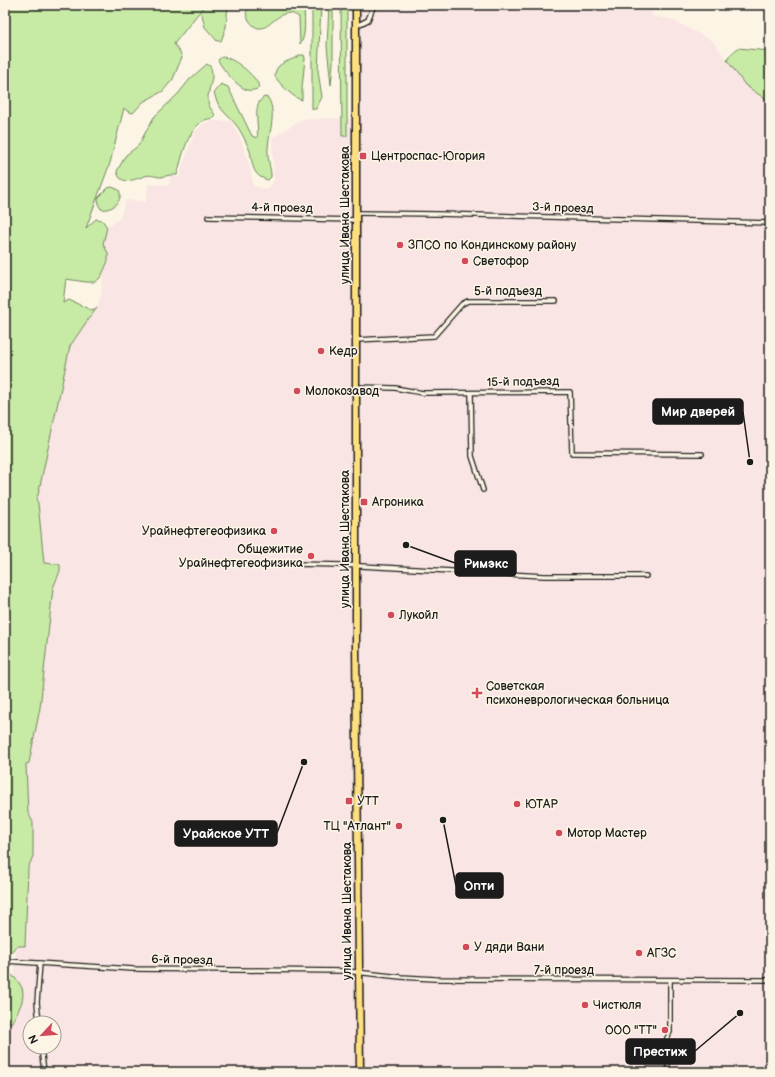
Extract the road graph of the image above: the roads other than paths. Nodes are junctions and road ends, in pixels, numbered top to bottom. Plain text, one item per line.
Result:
1 (356, 5) edge
2 (374, 5) edge
3 (356, 26) junction
4 (208, 217) dead end
5 (356, 217) junction
6 (770, 223) edge
7 (556, 301) dead end
8 (356, 340) junction
9 (356, 387) junction
10 (471, 393) junction
11 (702, 454) dead end
12 (483, 490) dead end
13 (293, 564) dead end
14 (356, 566) junction
15 (646, 576) dead end
16 (5, 961) edge
17 (40, 963) junction
18 (359, 972) junction
19 (670, 980) junction
20 (770, 980) edge
21 (38, 1015) edge
22 (42, 1055) edge
23 (668, 1066) dead end
24 (44, 1072) edge
25 (360, 1072) edge

1 - 3 main road, улица Ивана Шестакова
2 - 3 street
3 - 5 main road, улица Ивана Шестакова
4 - 5 street, 4-й проезд
5 - 6 street, 3-й проезд
5 - 8 main road, улица Ивана Шестакова
7 - 8 street, 5-й подъезд
8 - 9 main road, улица Ивана Шестакова
9 - 10 street, 15-й подъезд
9 - 14 main road, улица Ивана Шестакова
10 - 11 street, 15-й подъезд
10 - 12 street
13 - 14 street
14 - 15 street
14 - 18 main road, улица Ивана Шестакова
16 - 17 street, 6-й проезд
17 - 18 street, 6-й проезд
17 - 21 street
18 - 19 street, 7-й проезд
18 - 25 main road, улица Ивана Шестакова
19 - 20 street, 7-й проезд
19 - 23 street
22 - 24 street

